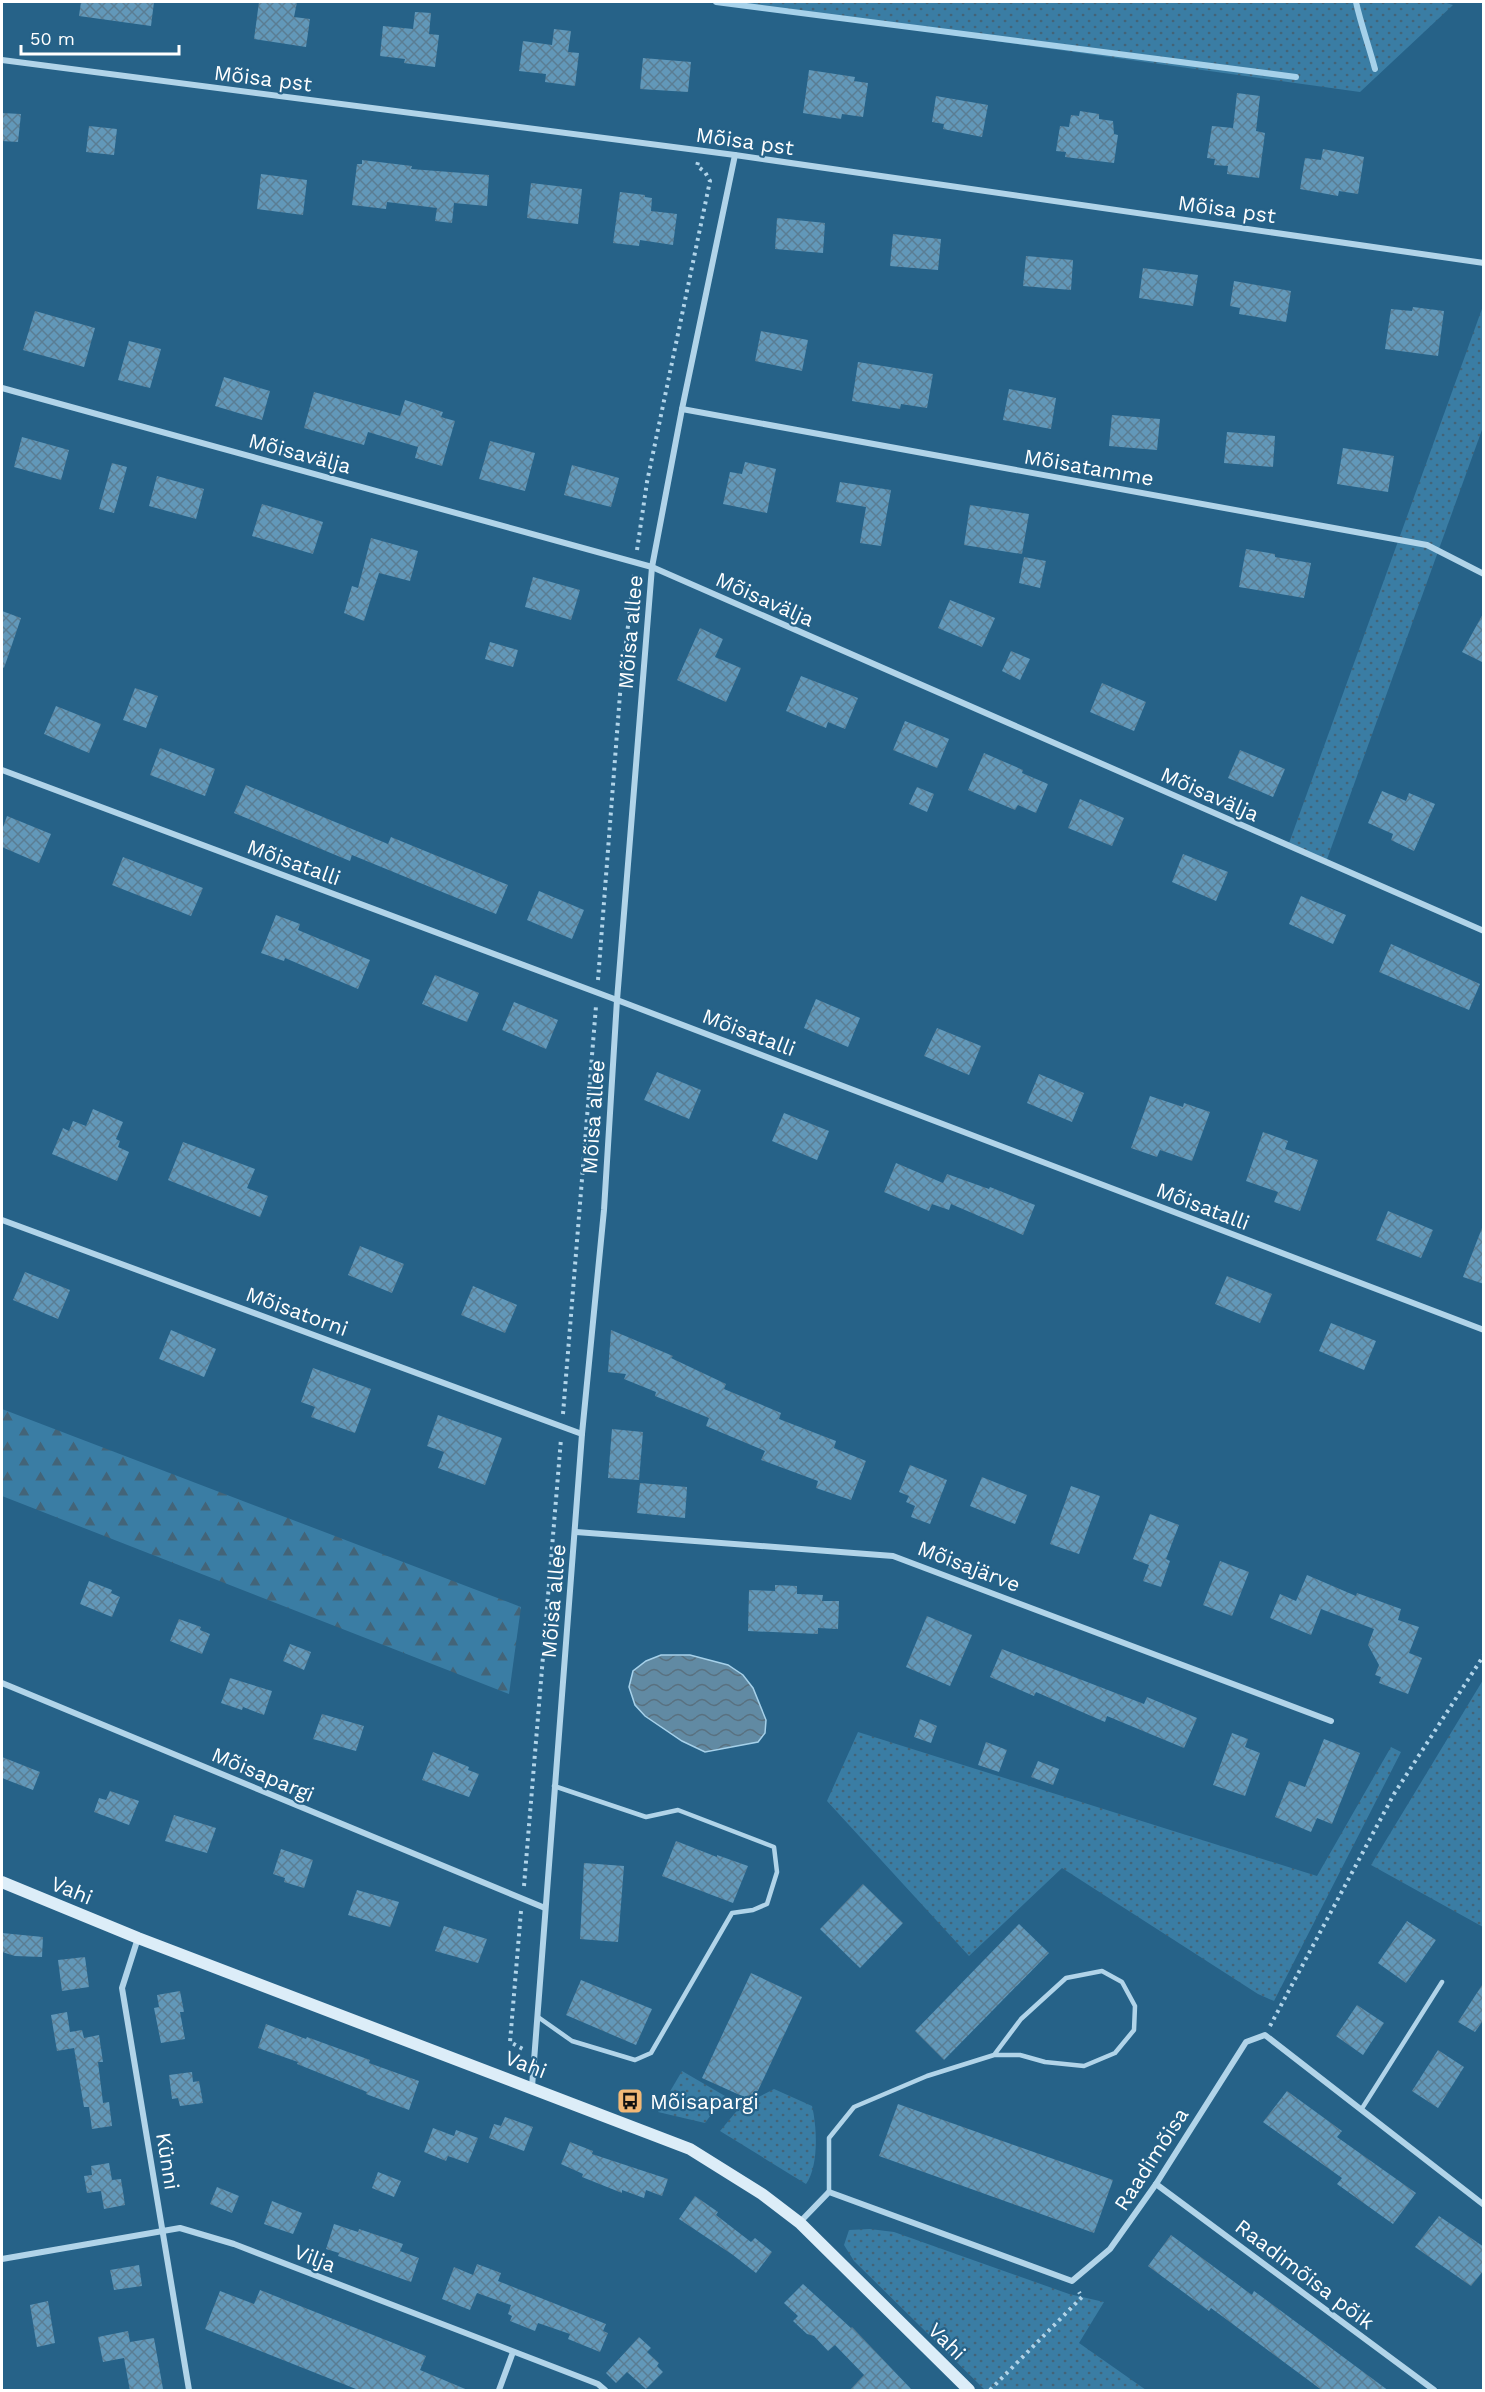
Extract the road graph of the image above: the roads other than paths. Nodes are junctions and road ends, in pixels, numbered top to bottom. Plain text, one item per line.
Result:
1 (2, 60) edge
2 (735, 155) junction
3 (1484, 263) edge
4 (2, 388) edge
5 (682, 409) junction
6 (652, 567) junction
7 (1484, 574) edge
8 (2, 770) edge
9 (1484, 931) edge
10 (617, 1000) junction
11 (2, 1220) edge
12 (1484, 1330) edge
13 (582, 1434) junction
14 (576, 1532) junction
15 (2, 1683) edge
16 (1331, 1721) dead end
17 (554, 1786) junction
18 (2, 1882) edge
19 (545, 1908) junction
20 (138, 1938) junction
21 (1442, 1982) dead end
22 (538, 2017) junction
23 (994, 2055) junction
24 (532, 2087) junction
25 (1361, 2110) junction
26 (1156, 2184) junction
27 (829, 2192) junction
28 (1484, 2205) edge
29 (800, 2223) junction
30 (163, 2231) junction
31 (2, 2259) edge
32 (513, 2352) junction
33 (964, 2389) edge
34 (189, 2391) edge
35 (499, 2391) edge
36 (605, 2391) edge
37 (1434, 2391) edge

1 - 2 street, Mõisa pst
2 - 3 street, Mõisa pst
2 - 5 street, Mõisa allee
4 - 6 street, Mõisavälja
5 - 6 street, Mõisa allee
5 - 7 street, Mõisatamme
6 - 9 street, Mõisavälja
6 - 10 street, Mõisa allee
8 - 10 street, Mõisatalli
10 - 12 street, Mõisatalli
10 - 13 street, Mõisa allee
11 - 13 street, Mõisatorni
13 - 14 street, Mõisa allee
14 - 16 street, Mõisajärve
14 - 17 street, Mõisa allee
15 - 19 street, Mõisapargi
17 - 19 street, Mõisa allee
17 - 22 lane
18 - 20 street, Vahi
19 - 22 street, Mõisa allee
20 - 24 street, Vahi
20 - 30 street, Künni
21 - 25 lane
22 - 24 street, Mõisa allee
23 - 23 lane
23 - 27 lane
24 - 29 street, Vahi
25 - 26 street, Raadimõisa
25 - 28 street
26 - 27 street, Raadimõisa
26 - 37 street, Raadimõisa põik
27 - 29 street
29 - 33 street, Vahi
30 - 31 street, Vilja
30 - 32 street, Vilja
30 - 34 street, Künni
32 - 35 street
32 - 36 street, Vilja

